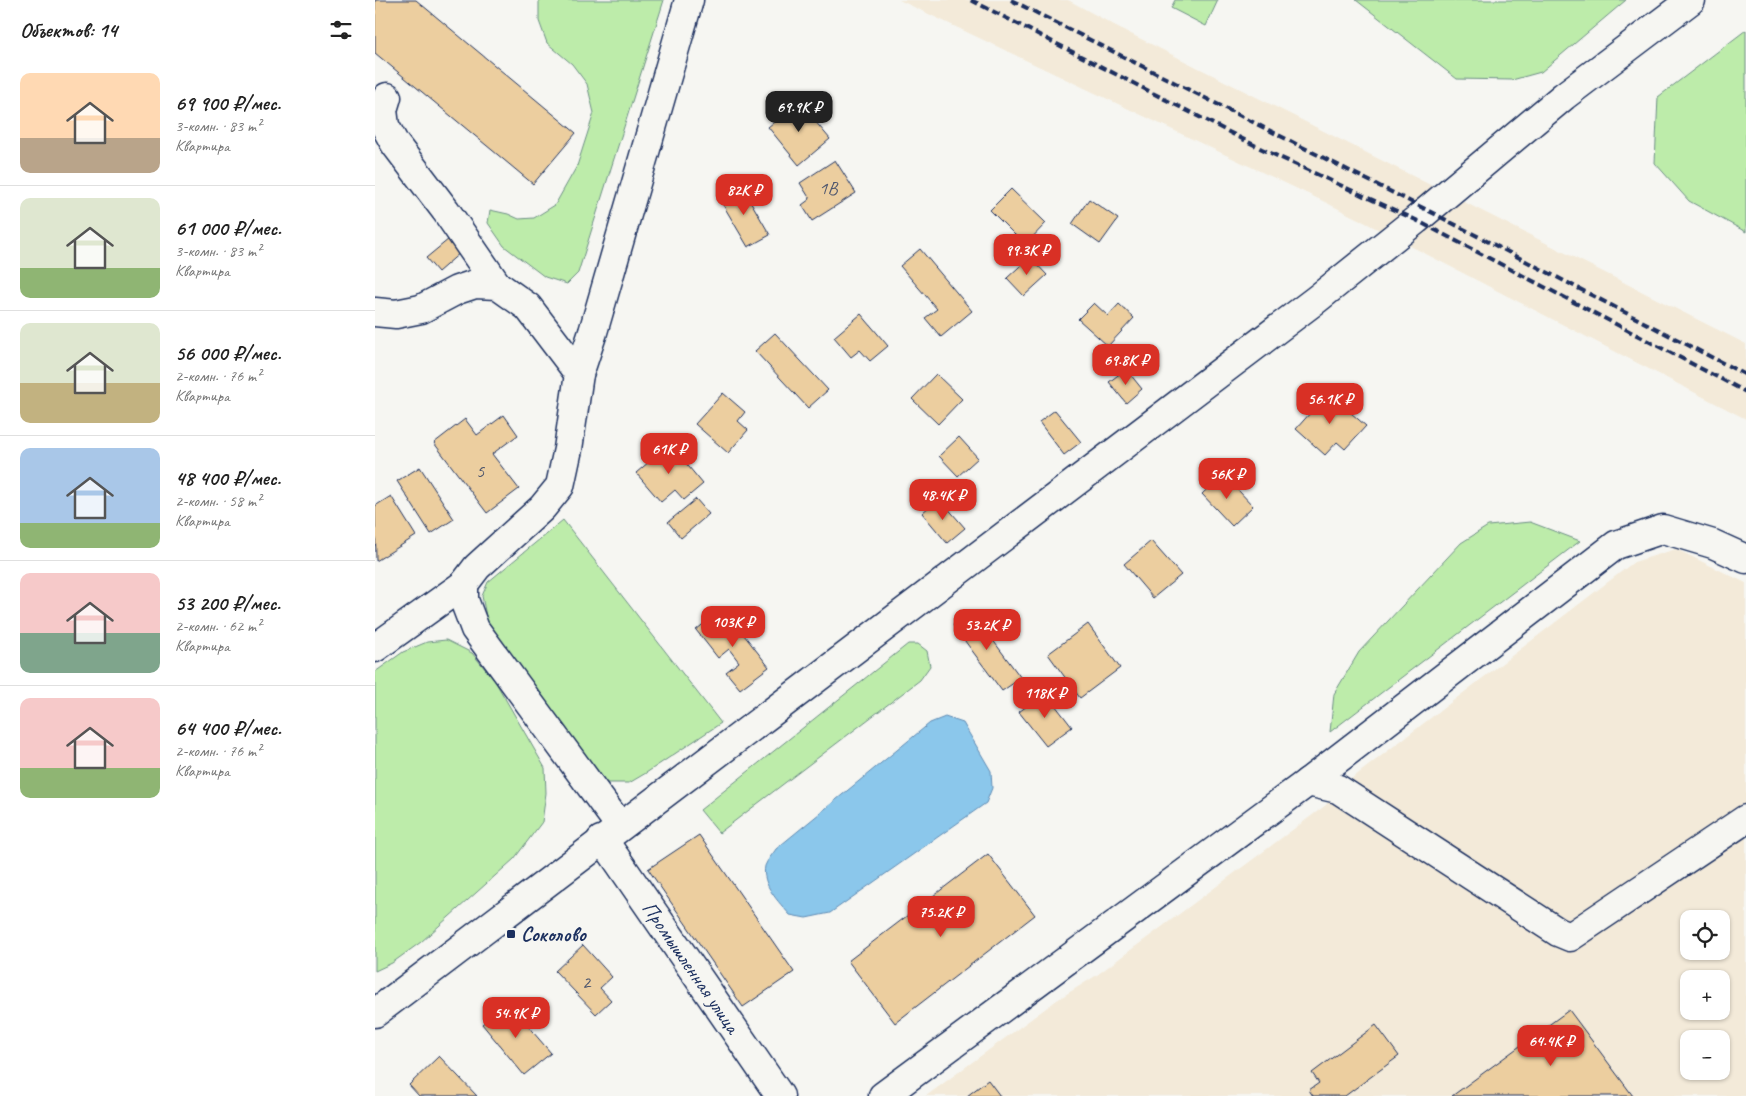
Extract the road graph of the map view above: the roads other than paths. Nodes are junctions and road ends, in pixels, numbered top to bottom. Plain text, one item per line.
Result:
1 (689, 0) edge
2 (1691, 0) edge
3 (387, 97) dead end
4 (497, 285) junction
5 (375, 312) edge
6 (579, 374) junction
7 (1746, 558) edge
8 (464, 584) junction
9 (375, 648) edge
10 (1308, 782) junction
11 (1746, 820) edge
12 (610, 833) junction
13 (375, 1012) edge
14 (780, 1096) edge
15 (883, 1096) edge

1 - 6 main road
2 - 12 main road
3 - 4 main road
4 - 5 main road
4 - 6 main road
6 - 8 main road
7 - 10 main road
8 - 9 main road
8 - 12 main road, Промышленная улица
10 - 11 main road
10 - 15 main road
12 - 13 main road
12 - 14 main road, Промышленная улица

